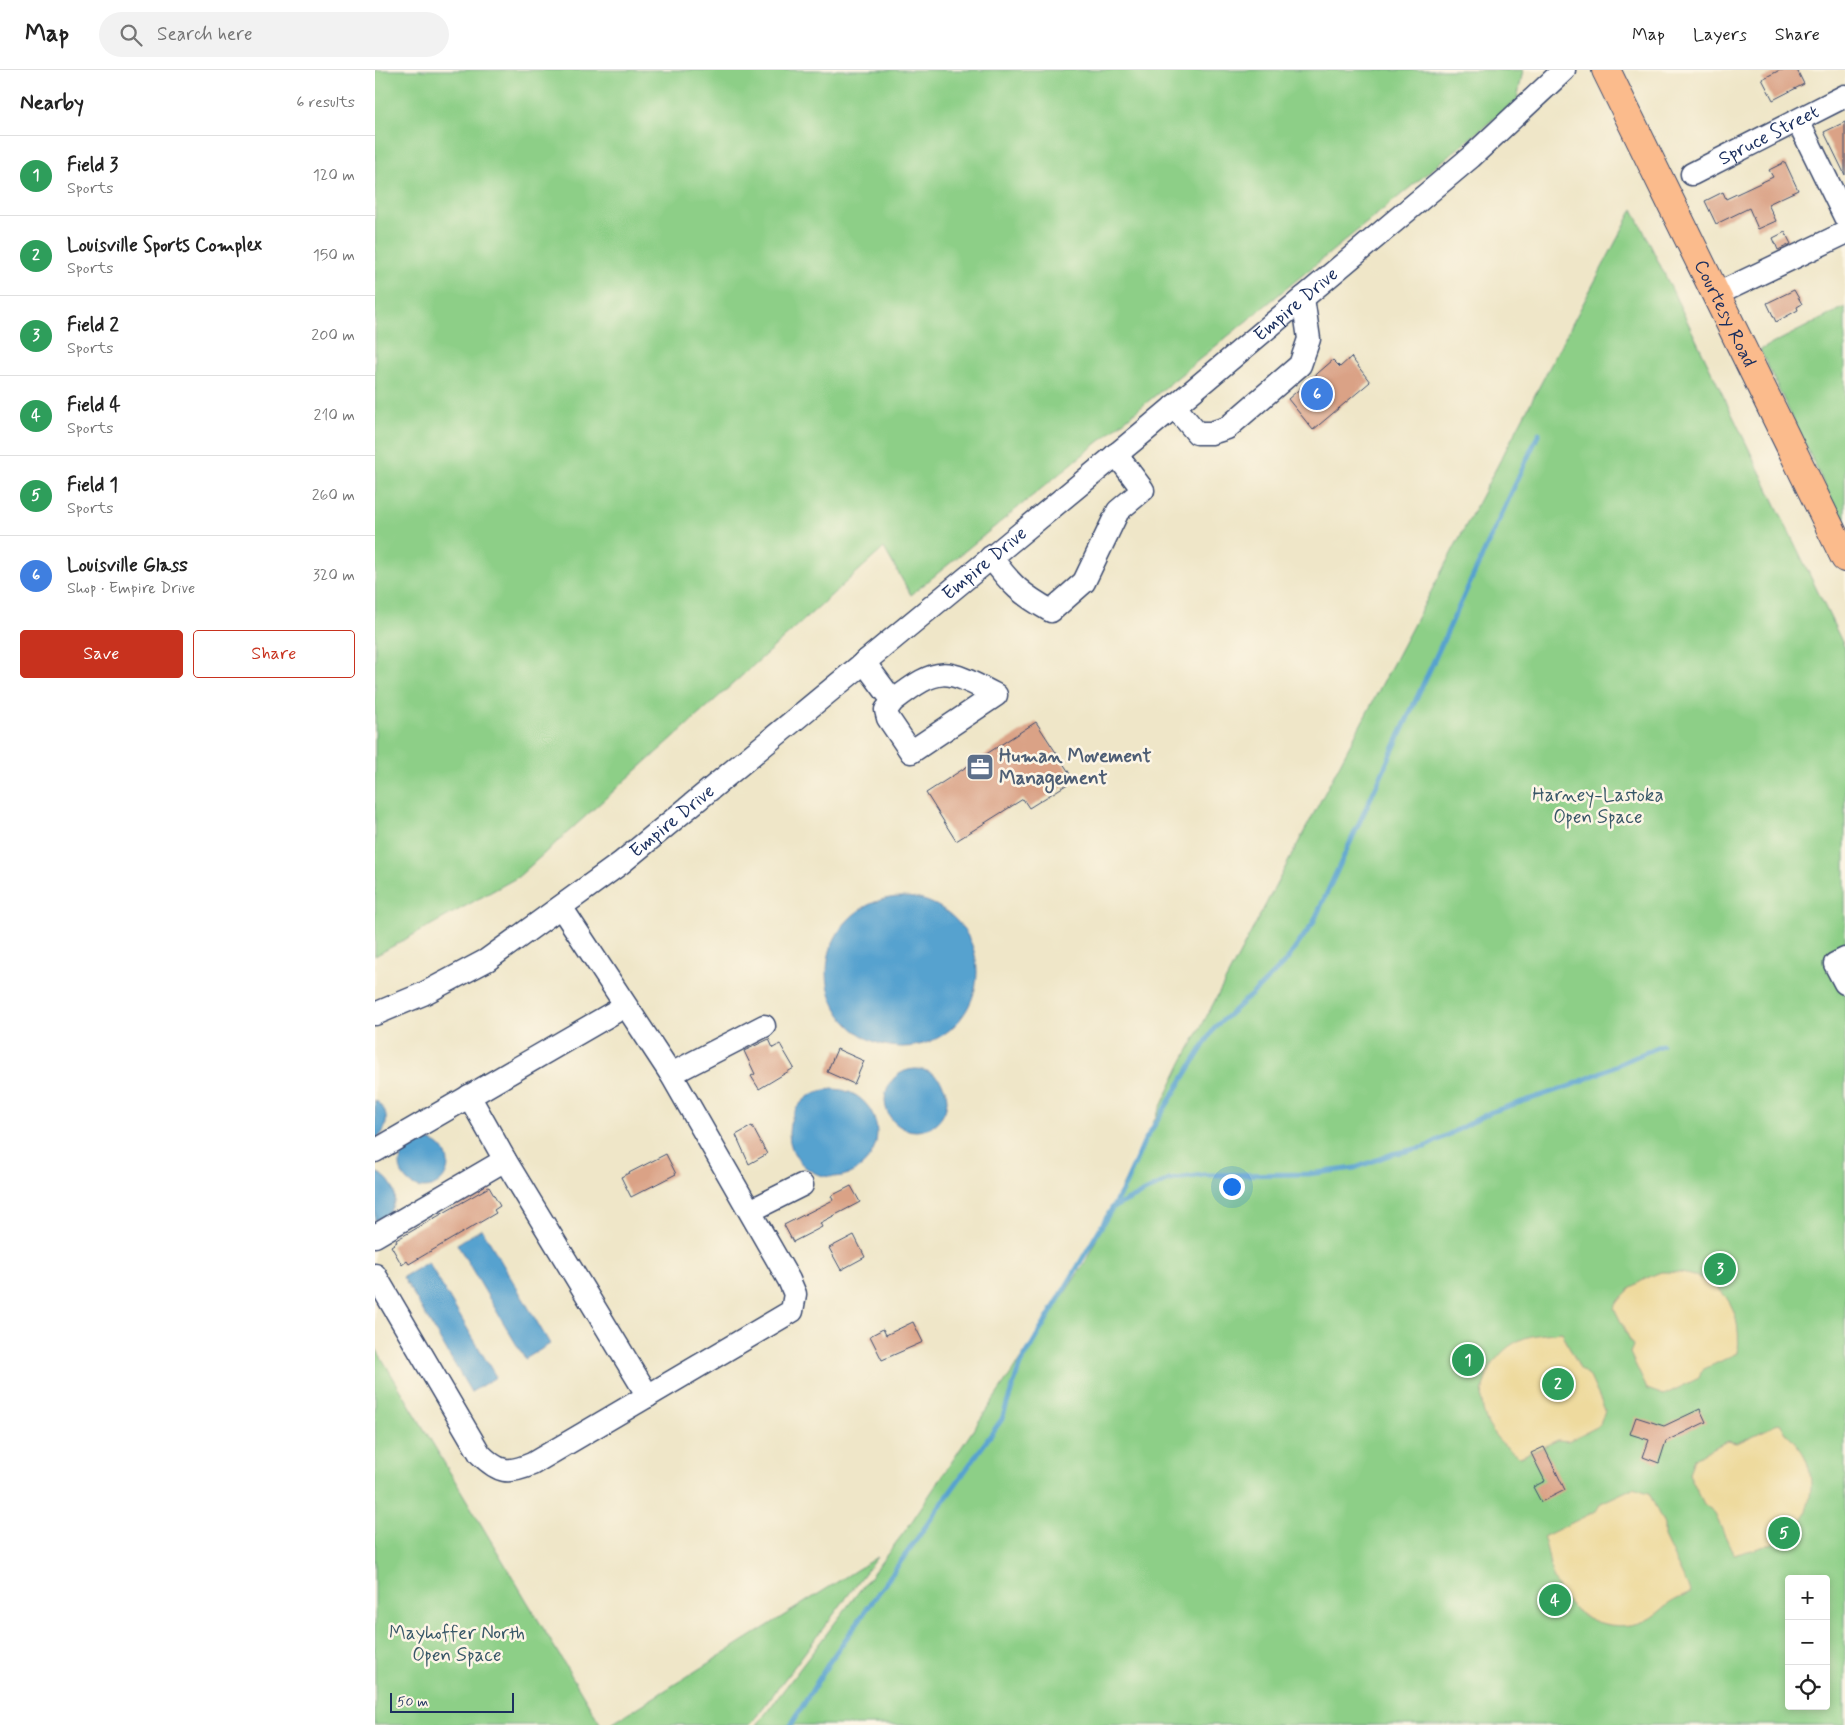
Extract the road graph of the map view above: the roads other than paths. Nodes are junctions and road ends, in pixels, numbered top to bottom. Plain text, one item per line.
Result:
1 (1564, 70) edge
2 (1606, 70) edge
3 (1845, 96) edge
4 (1798, 120) junction
5 (1692, 174) dead end
6 (1845, 218) edge
7 (1845, 233) edge
8 (1715, 295) junction
9 (1303, 298) junction
10 (1174, 406) junction
11 (1116, 454) junction
12 (991, 557) junction
13 (1845, 558) edge
14 (864, 662) junction
15 (893, 701) dead end
16 (561, 908) junction
17 (1845, 959) edge
18 (1845, 983) edge
19 (625, 1006) junction
20 (375, 1014) edge
21 (764, 1026) dead end
22 (671, 1074) junction
23 (469, 1096) junction
24 (375, 1151) edge
25 (505, 1160) junction
26 (802, 1185) dead end
27 (749, 1211) junction
28 (375, 1236) edge
29 (375, 1275) edge
30 (648, 1396) junction

1 - 9 street, Empire Drive
2 - 8 main road, Courtesy Road
3 - 4 street, Spruce Street
4 - 5 street, Spruce Street
4 - 6 street
7 - 8 street
8 - 13 main road, Courtesy Road
9 - 10 street, Empire Drive
9 - 10 street
10 - 11 street, Empire Drive
11 - 12 street, Empire Drive
11 - 12 street
12 - 14 street, Empire Drive
14 - 15 street
14 - 16 street, Empire Drive
16 - 19 street
16 - 20 street, Empire Drive
17 - 18 street
19 - 22 street
19 - 23 street
21 - 22 street
22 - 27 street
23 - 24 street
23 - 25 street
25 - 28 street
25 - 30 street
26 - 27 street
27 - 30 street
29 - 30 street

